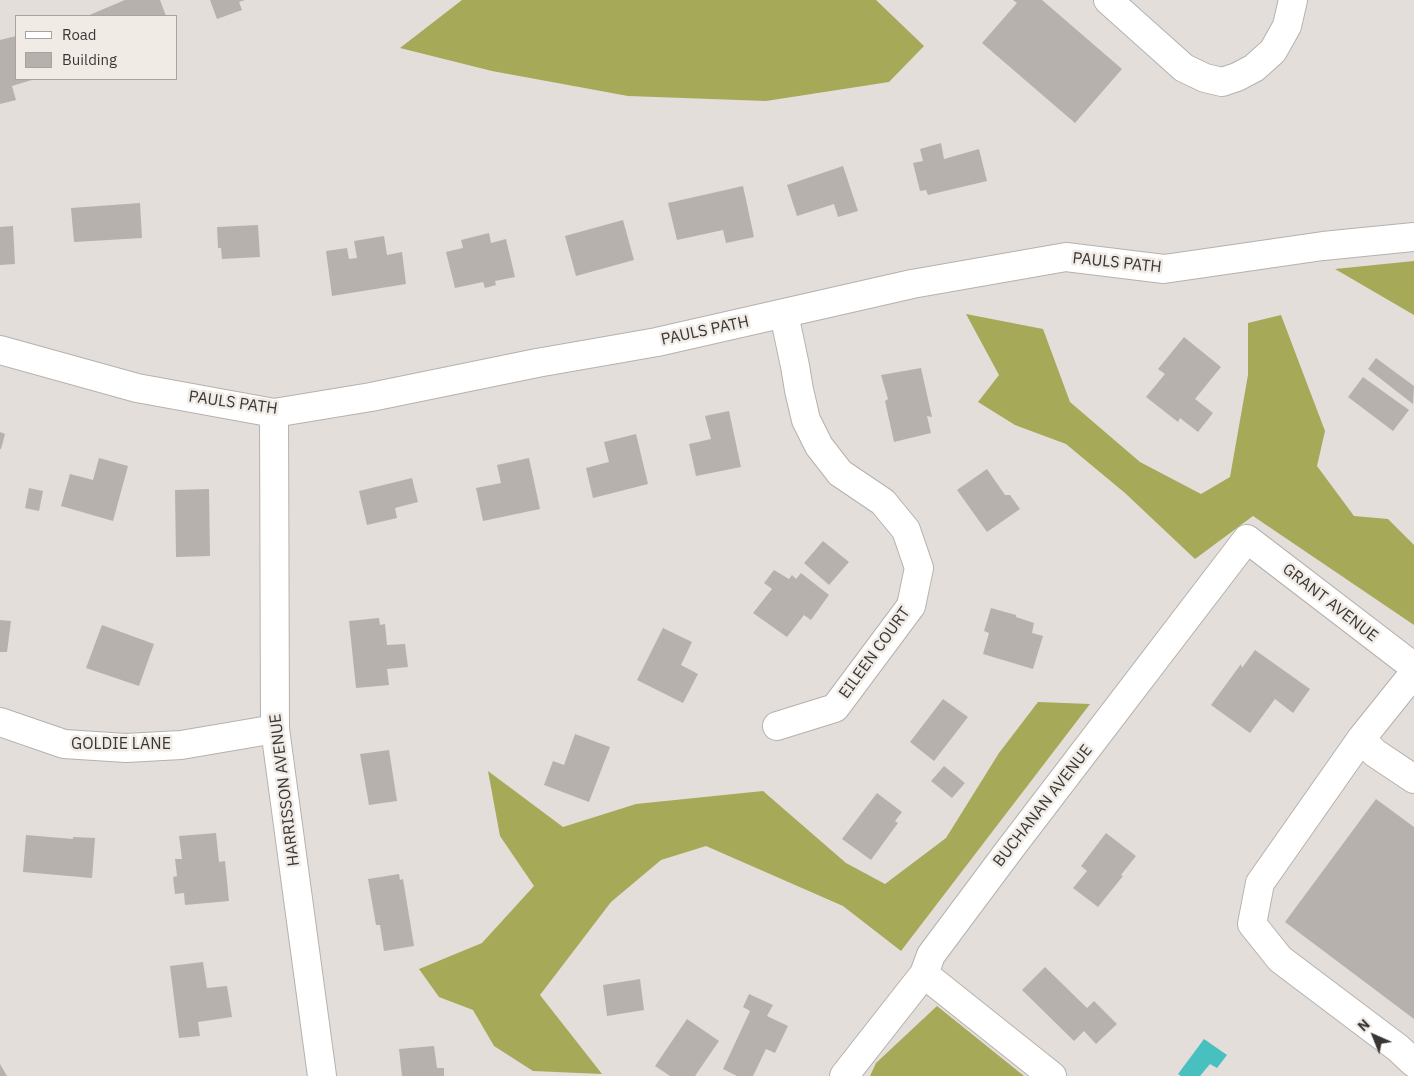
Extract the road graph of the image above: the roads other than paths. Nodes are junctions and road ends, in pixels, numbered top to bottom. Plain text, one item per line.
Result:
1 (1108, 0) edge
2 (1293, 0) edge
3 (1414, 236) edge
4 (784, 314) junction
5 (0, 350) edge
6 (274, 413) junction
7 (1247, 539) joint
8 (1414, 667) edge
9 (1414, 673) edge
10 (0, 722) edge
11 (777, 726) dead end
12 (275, 729) junction
13 (1361, 739) junction
14 (1414, 779) edge
15 (924, 974) junction
16 (1414, 1064) edge
17 (322, 1076) edge
18 (844, 1076) edge
19 (1052, 1076) edge

1 - 2 street
3 - 4 street, PAULS PATH
4 - 6 street, PAULS PATH
4 - 11 street, EILEEN COURT
5 - 6 street, PAULS PATH
6 - 12 street, HARRISSON AVENUE
7 - 8 street, GRANT AVENUE
7 - 15 street, BUCHANAN AVENUE
9 - 13 street
10 - 12 street, GOLDIE LANE
12 - 17 street, HARRISSON AVENUE
13 - 14 street
13 - 16 street
15 - 18 street, BUCHANAN AVENUE
15 - 19 street

